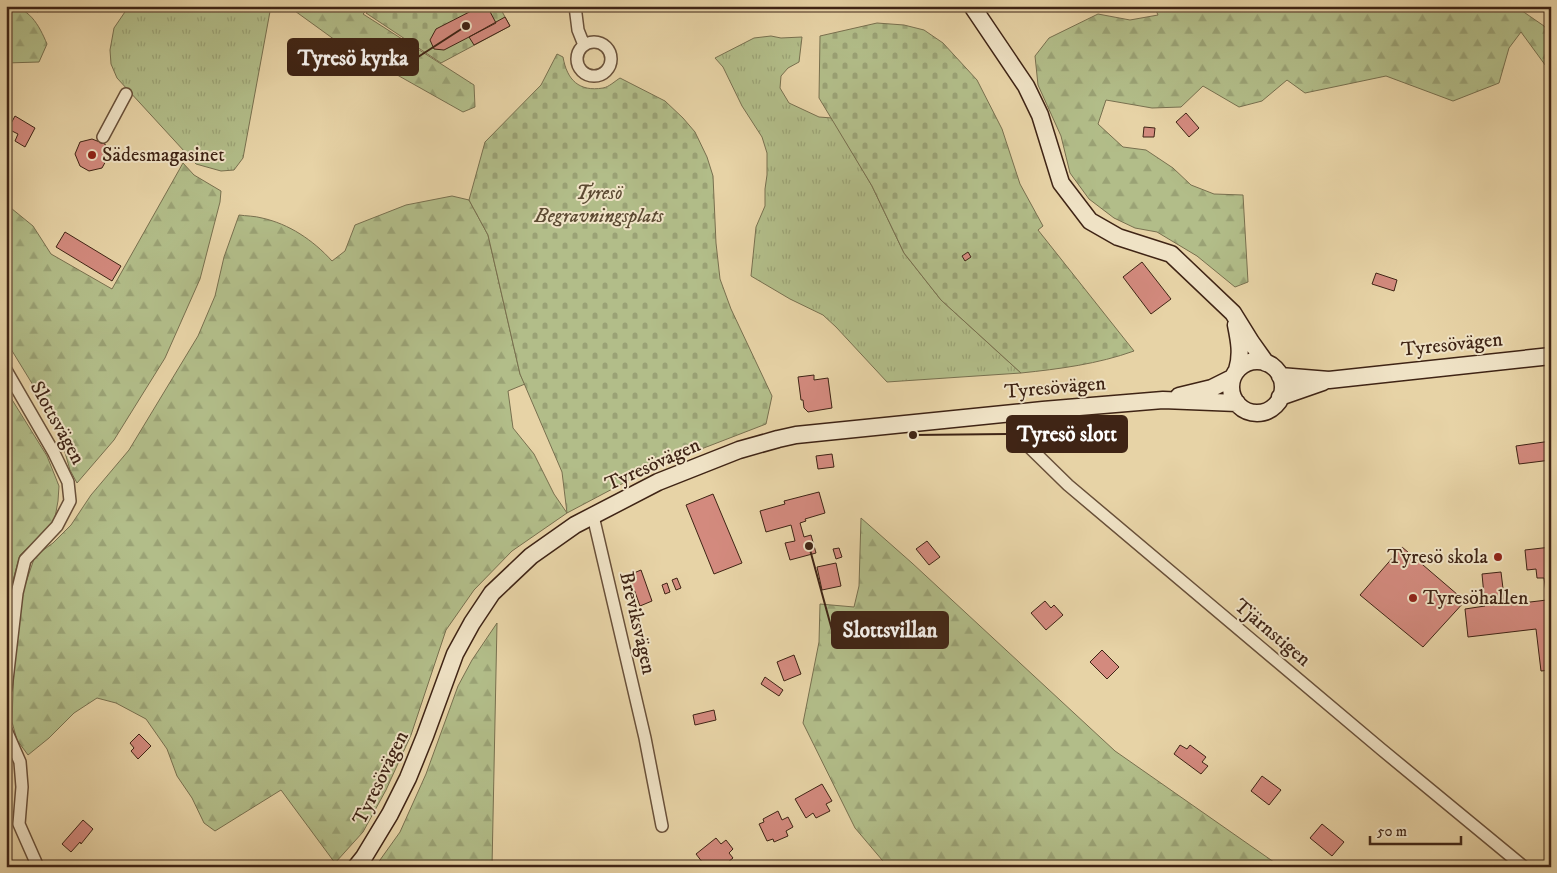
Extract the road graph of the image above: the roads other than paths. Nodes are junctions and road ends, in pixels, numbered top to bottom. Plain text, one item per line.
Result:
1 (575, 6) edge
2 (972, 6) edge
3 (584, 45) dead end
4 (126, 94) dead end
5 (102, 137) dead end
6 (1233, 312) junction
7 (1551, 356) edge
8 (1266, 363) junction
9 (6, 370) edge
10 (1235, 374) junction
11 (1280, 376) junction
12 (1329, 380) junction
13 (1280, 398) junction
14 (1162, 400) junction
15 (1237, 403) junction
16 (1016, 413) junction
17 (593, 516) junction
18 (6, 689) edge
19 (6, 730) edge
20 (662, 826) dead end
21 (38, 867) edge
22 (356, 867) edge
23 (1524, 867) edge

1 - 3 street
2 - 6 main road
4 - 5 street
6 - 8 main road
6 - 10 main road
7 - 12 main road, Tyresövägen
8 - 10 main road, Tyresövägen
8 - 11 main road
9 - 18 street, Slottsvägen
10 - 14 main road, Tyresövägen
10 - 15 main road
11 - 12 main road, Tyresövägen
11 - 13 main road
12 - 13 main road, Tyresövägen
13 - 15 main road, Tyresövägen
14 - 15 main road, Tyresövägen
14 - 16 main road, Tyresövägen
16 - 17 main road, Tyresövägen
16 - 23 street, Tjärnstigen
17 - 20 street, Breviksvägen
17 - 22 main road, Tyresövägen
19 - 21 street

